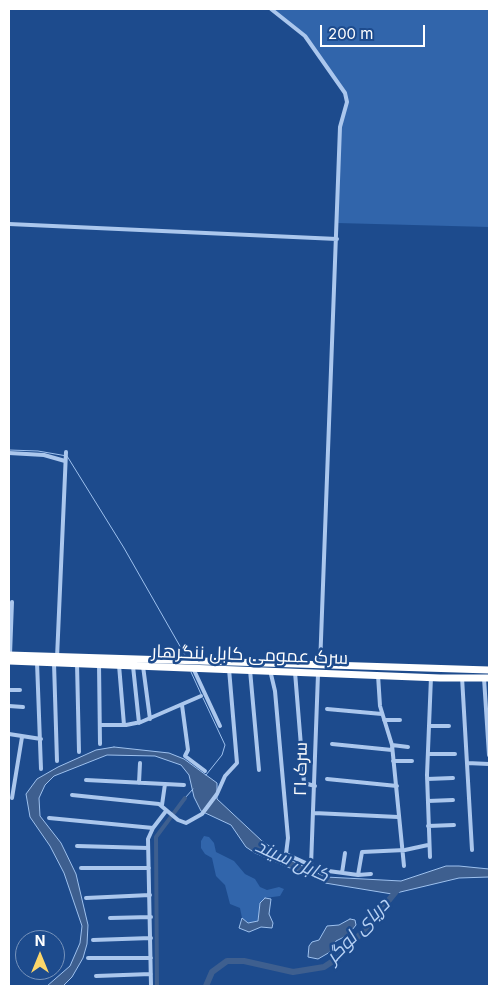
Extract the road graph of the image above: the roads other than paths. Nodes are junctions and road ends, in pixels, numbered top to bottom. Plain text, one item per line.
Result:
1 (271, 9) edge
2 (9, 224) edge
3 (337, 239) junction
4 (66, 452) dead end
5 (9, 453) edge
6 (65, 461) junction
7 (12, 602) dead end
8 (9, 657) edge
9 (56, 661) junction
10 (37, 662) junction
11 (77, 663) junction
12 (99, 664) junction
13 (120, 665) junction
14 (133, 666) junction
15 (143, 666) junction
16 (193, 668) junction
17 (229, 669) junction
18 (250, 670) junction
19 (270, 670) junction
20 (319, 670) junction
21 (489, 670) edge
22 (295, 671) junction
23 (378, 675) junction
24 (462, 677) junction
25 (431, 678) junction
26 (487, 678) edge
27 (9, 690) edge
28 (20, 690) dead end
29 (200, 696) dead end
30 (182, 705) junction
31 (9, 706) edge
32 (23, 707) dead end
33 (327, 709) dead end
34 (382, 714) junction
35 (150, 719) junction
36 (384, 720) junction
37 (400, 720) dead end
38 (139, 723) junction
39 (100, 725) junction
40 (124, 725) junction
41 (220, 726) dead end
42 (429, 726) junction
43 (449, 726) dead end
44 (9, 734) edge
45 (22, 737) junction
46 (40, 739) junction
47 (100, 744) dead end
48 (332, 744) dead end
49 (392, 745) junction
50 (408, 747) dead end
51 (392, 750) junction
52 (80, 752) dead end
53 (428, 754) junction
54 (454, 754) dead end
55 (489, 755) edge
56 (57, 761) dead end
57 (394, 761) junction
58 (140, 762) dead end
59 (412, 762) dead end
60 (467, 763) junction
61 (489, 764) edge
62 (41, 770) dead end
63 (259, 770) dead end
64 (205, 771) dead end
65 (453, 778) dead end
66 (327, 779) dead end
67 (427, 779) junction
68 (86, 780) dead end
69 (139, 783) junction
70 (165, 784) junction
71 (184, 785) dead end
72 (315, 786) junction
73 (397, 786) junction
74 (72, 795) dead end
75 (12, 798) dead end
76 (453, 800) dead end
77 (428, 801) junction
78 (162, 805) junction
79 (170, 813) junction
80 (314, 813) junction
81 (398, 817) junction
82 (49, 818) dead end
83 (454, 825) dead end
84 (428, 826) junction
85 (153, 828) junction
86 (428, 845) junction
87 (77, 846) dead end
88 (148, 848) junction
89 (402, 850) junction
90 (472, 850) dead end
91 (345, 852) dead end
92 (430, 857) dead end
93 (311, 866) junction
94 (404, 866) dead end
95 (81, 868) dead end
96 (149, 868) junction
97 (342, 873) junction
98 (371, 874) dead end
99 (358, 875) junction
100 (150, 895) junction
101 (86, 898) dead end
102 (150, 917) junction
103 (110, 918) dead end
104 (151, 938) junction
105 (94, 940) dead end
106 (88, 958) dead end
107 (151, 958) junction
108 (151, 974) junction
109 (96, 976) dead end
110 (151, 986) edge

1 - 3 street, سرک ۲۱
2 - 3 street
3 - 20 street, سرک ۲۱
4 - 6 street
5 - 6 street
6 - 9 street
7 - 8 street
8 - 9 highway, سرک عمومی کابل ننگرهار
8 - 10 highway, سرک عمومی کابل ننگرهار
9 - 10 highway, سرک عمومی کابل ننگرهار
9 - 11 highway, سرک عمومی کابل ننگرهار
9 - 20 highway, سرک عمومی کابل ننگرهار
9 - 56 street
10 - 46 street
11 - 12 highway, سرک عمومی کابل ننگرهار
11 - 52 street
12 - 13 highway, سرک عمومی کابل ننگرهار
12 - 39 street
13 - 14 highway, سرک عمومی کابل ننگرهار
13 - 40 street
14 - 15 highway, سرک عمومی کابل ننگرهار
14 - 38 street
15 - 16 highway, سرک عمومی کابل ننگرهار
15 - 35 street
16 - 17 highway, سرک عمومی کابل ننگرهار
16 - 41 street
17 - 18 highway, سرک عمومی کابل ننگرهار
17 - 79 street
18 - 19 highway, سرک عمومی کابل ننگرهار
18 - 63 street
19 - 22 highway, سرک عمومی کابل ننگرهار
19 - 93 street
20 - 21 highway, سرک عمومی کابل ننگرهار
20 - 22 highway, سرک عمومی کابل ننگرهار
20 - 23 highway, سرک عمومی کابل ننگرهار
20 - 72 street, سرک ۲۱
22 - 72 street
23 - 25 highway, سرک عمومی کابل ننگرهار
23 - 34 street
24 - 25 highway, سرک عمومی کابل ننگرهار
24 - 26 highway, سرک عمومی کابل ننگرهار
24 - 60 street
25 - 42 street
26 - 55 street
27 - 28 street
29 - 30 street
30 - 35 street
30 - 64 street
31 - 32 street
33 - 34 street
34 - 36 street
35 - 38 street
36 - 37 street
36 - 49 street
38 - 40 street
39 - 40 street
39 - 47 street
42 - 43 street
42 - 53 street
44 - 45 street
45 - 46 street
45 - 75 street
46 - 62 street
48 - 51 street
49 - 50 street
49 - 51 street
51 - 57 street
53 - 54 street
53 - 67 street
57 - 59 street
57 - 73 street
58 - 69 street
60 - 61 street
60 - 90 street
65 - 67 street
66 - 73 street
67 - 77 street
68 - 69 street
69 - 70 street
70 - 71 street
70 - 78 street
72 - 80 street, سرک ۲۱
73 - 81 street
74 - 78 street
76 - 77 street
77 - 84 street
78 - 79 street
79 - 85 street
80 - 81 street
80 - 93 street, سرک ۲۱
81 - 89 street
82 - 85 street
83 - 84 street
84 - 86 street
85 - 88 street
86 - 89 street
86 - 92 street
87 - 88 street
88 - 96 street
89 - 94 street
89 - 99 street
91 - 97 street
93 - 97 street
95 - 96 street
96 - 100 street
97 - 99 street
98 - 99 street
100 - 101 street
100 - 102 street
102 - 103 street
102 - 104 street
104 - 105 street
104 - 107 street
106 - 107 street
107 - 108 street
108 - 109 street
108 - 110 street

